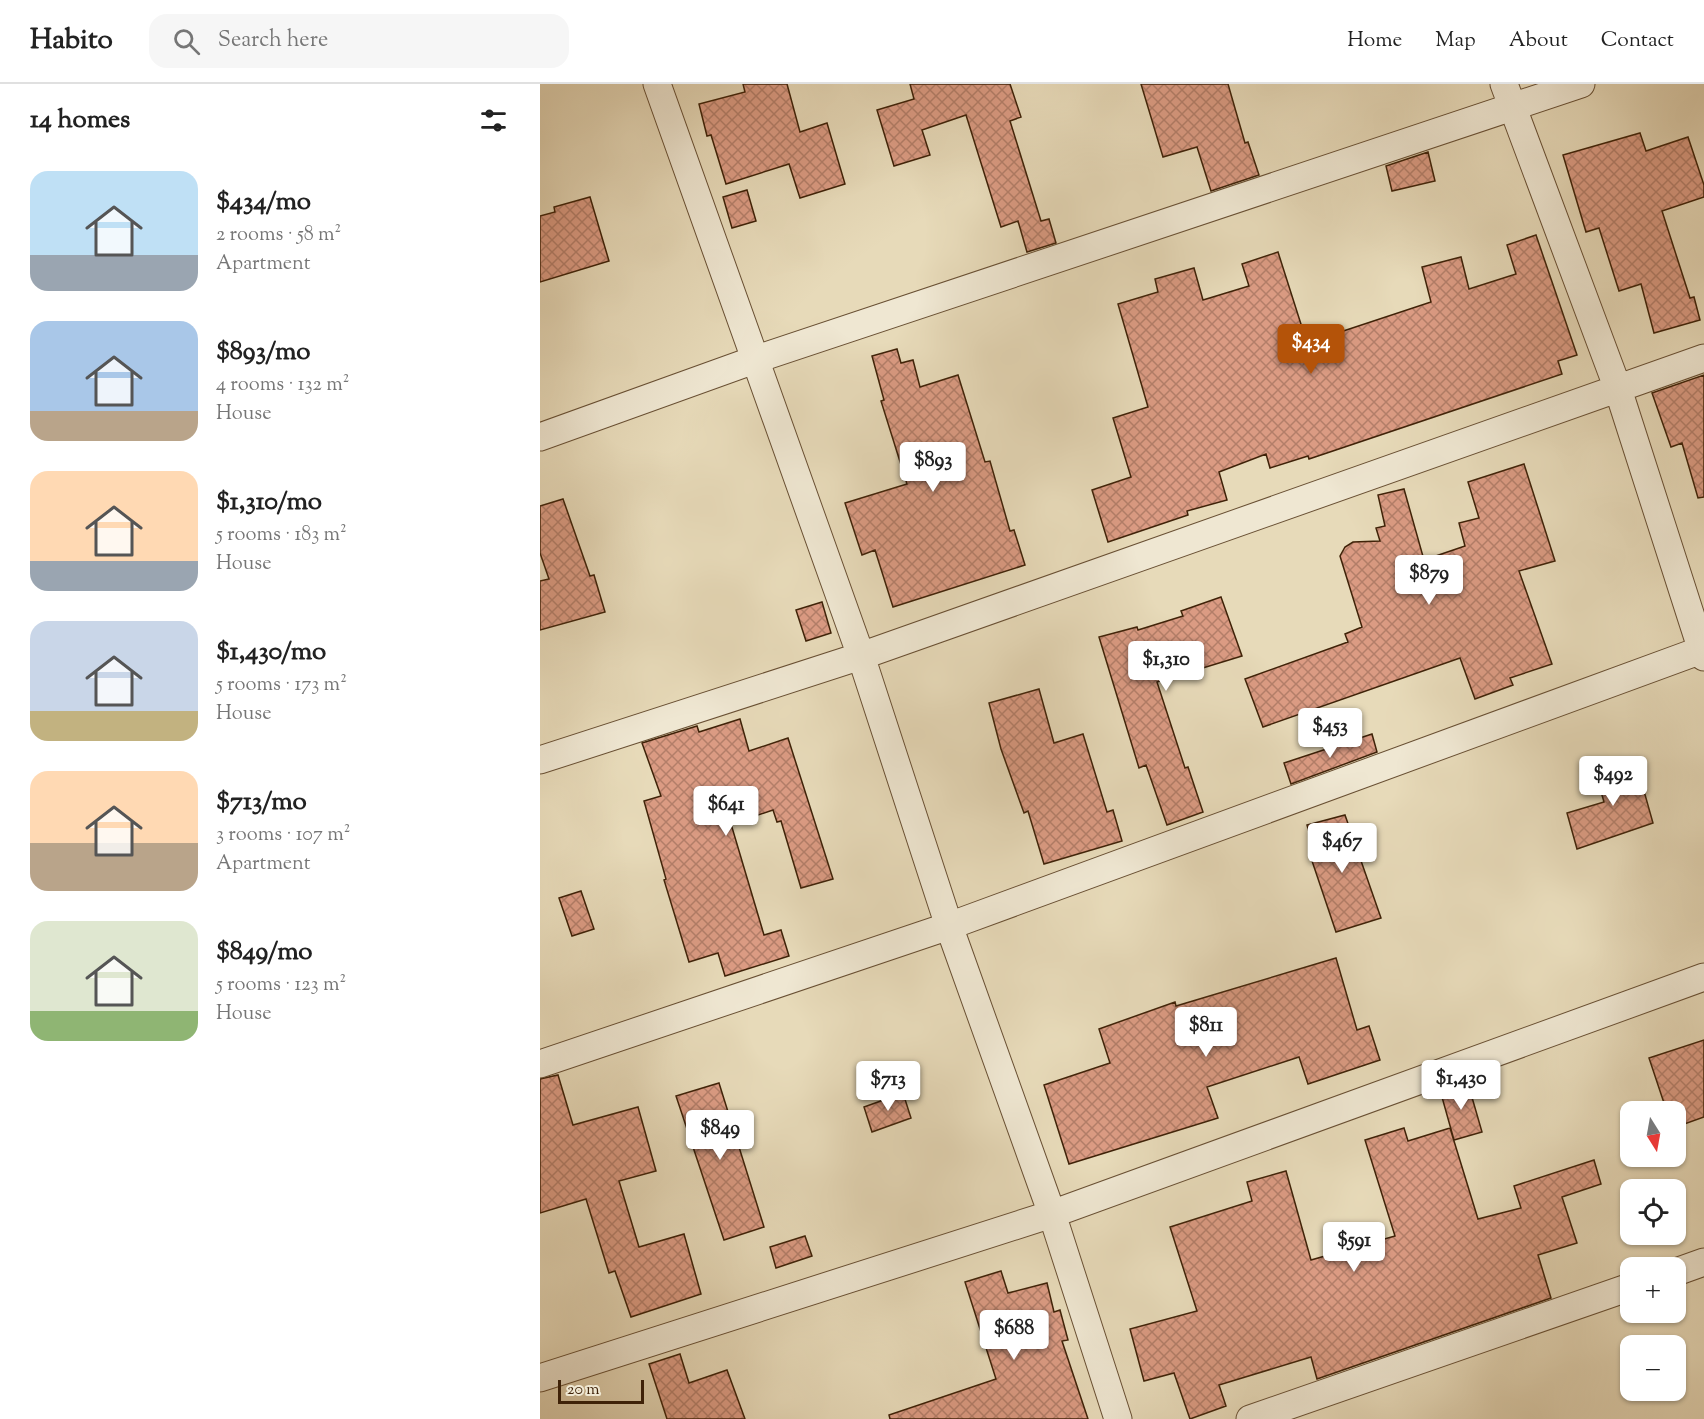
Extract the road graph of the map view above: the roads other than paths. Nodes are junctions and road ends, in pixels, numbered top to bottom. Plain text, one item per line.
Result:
1 (657, 84) edge
2 (1581, 84) edge
3 (1508, 95) edge
4 (1704, 358) edge
5 (754, 360) junction
6 (1618, 389) junction
7 (540, 437) edge
8 (1703, 652) edge
9 (861, 656) junction
10 (540, 760) edge
11 (949, 926) junction
12 (1704, 977) edge
13 (540, 1064) edge
14 (1052, 1214) junction
15 (1704, 1262) edge
16 (1686, 1268) edge
17 (1620, 1290) edge
18 (540, 1378) edge
19 (1118, 1419) edge
20 (1250, 1419) edge

1 - 5 street
2 - 3 street
3 - 5 street
3 - 6 street
4 - 6 street
5 - 7 street
5 - 9 street
6 - 8 street
6 - 9 street
8 - 11 street
9 - 10 street
9 - 11 street
11 - 13 street
11 - 14 street
12 - 14 street
14 - 18 street
14 - 19 street
15 - 16 street
17 - 20 street

